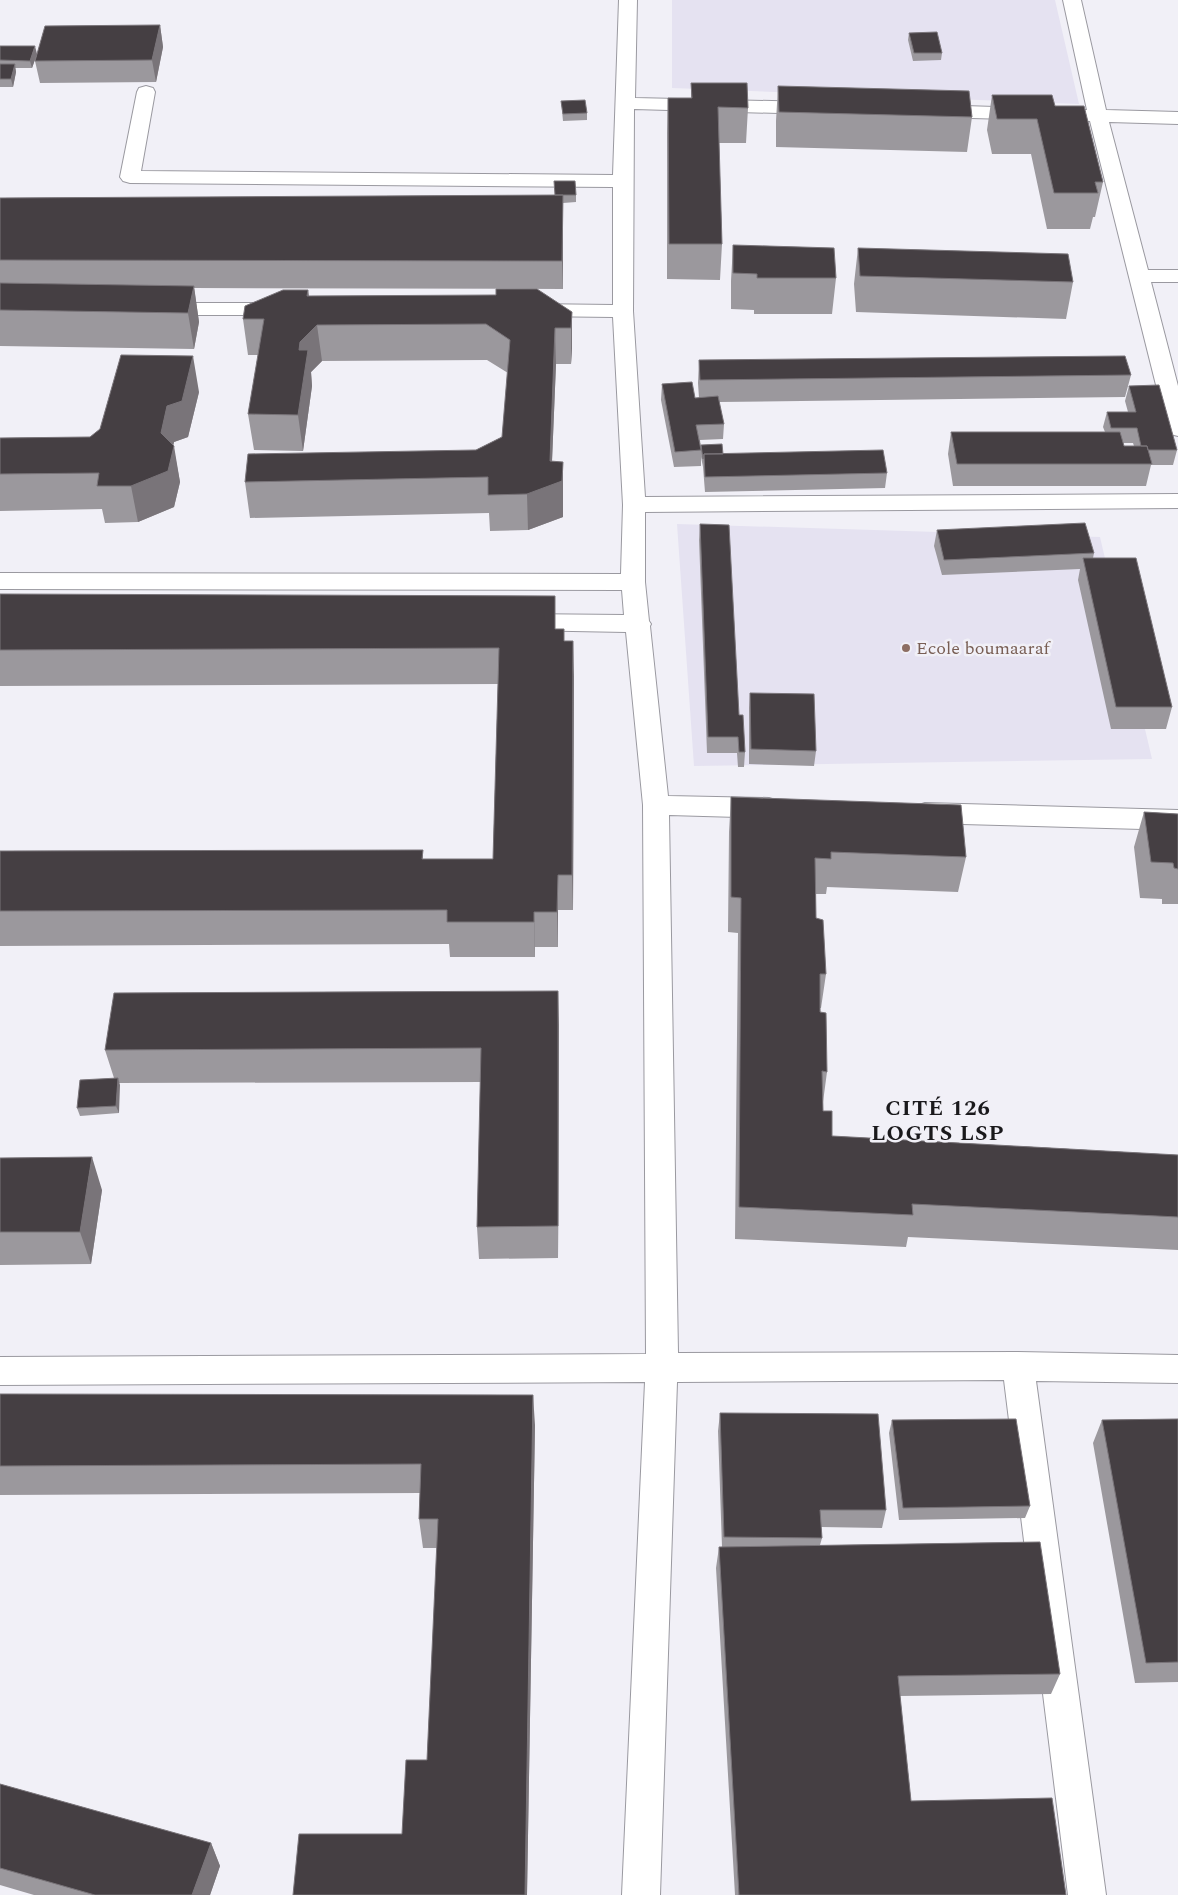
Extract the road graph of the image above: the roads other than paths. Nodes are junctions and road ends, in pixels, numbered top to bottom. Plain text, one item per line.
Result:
1 (628, 0) edge
2 (1072, 0) edge
3 (146, 92) dead end
4 (625, 103) junction
5 (832, 108) edge
6 (920, 111) edge
7 (1098, 116) junction
8 (1178, 118) edge
9 (622, 181) junction
10 (1139, 276) junction
11 (1178, 276) edge
12 (138, 309) edge
13 (296, 309) edge
14 (514, 310) edge
15 (623, 311) junction
16 (1178, 429) edge
17 (1178, 501) edge
18 (634, 505) junction
19 (0, 581) edge
20 (633, 582) junction
21 (502, 621) edge
22 (639, 624) junction
23 (656, 805) junction
24 (794, 809) edge
25 (902, 812) edge
26 (1178, 820) edge
27 (1018, 1366) junction
28 (662, 1367) junction
29 (1178, 1369) edge
30 (0, 1371) edge
31 (641, 1895) edge
32 (1087, 1895) edge

1 - 4 street
2 - 7 street
3 - 9 street
4 - 5 street
4 - 9 street
6 - 7 street
7 - 8 street
7 - 10 street
9 - 15 street
10 - 11 street
10 - 16 street
12 - 13 street
14 - 15 street
15 - 18 street
17 - 18 street
18 - 20 street
19 - 20 street
20 - 22 street
21 - 22 street
22 - 23 street
23 - 24 street
23 - 28 street
25 - 26 street
27 - 28 street
27 - 29 street
27 - 32 street
28 - 30 street
28 - 31 street

